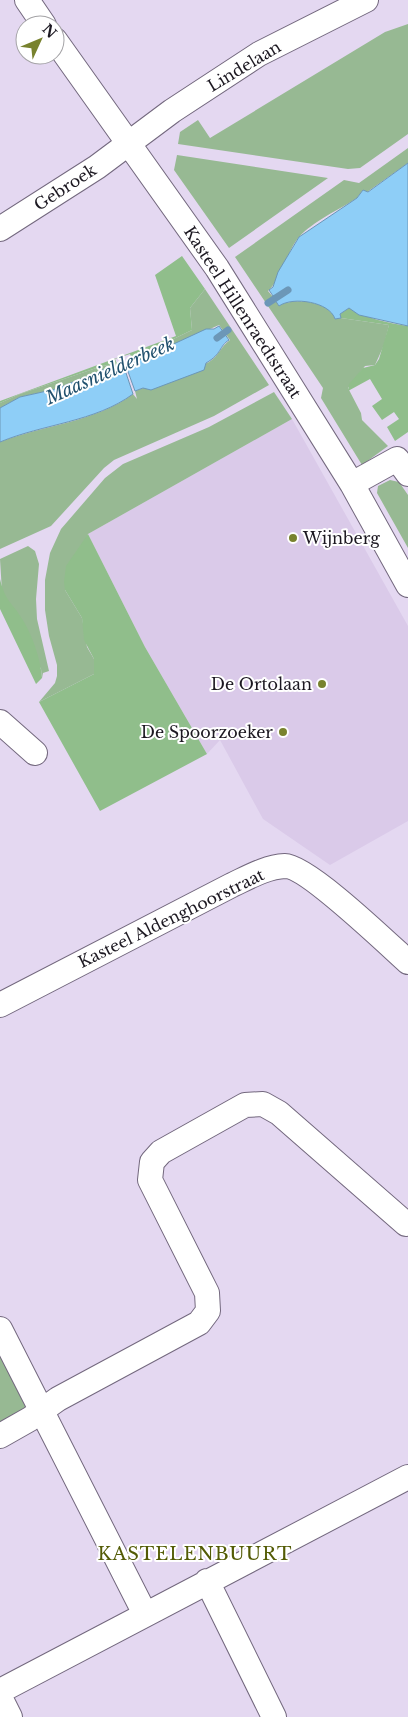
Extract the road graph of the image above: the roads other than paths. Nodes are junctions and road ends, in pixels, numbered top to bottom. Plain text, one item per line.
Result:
1 (27, 0) edge
2 (366, 0) edge
3 (37, 15) edge
4 (65, 54) edge
5 (128, 144) junction
6 (0, 229) edge
7 (408, 474) edge
8 (352, 484) junction
9 (408, 585) edge
10 (0, 722) edge
11 (35, 752) dead end
12 (408, 962) edge
13 (0, 1005) edge
14 (407, 1226) edge
15 (0, 1329) edge
16 (42, 1412) junction
17 (0, 1436) edge
18 (406, 1483) edge
19 (207, 1581) junction
20 (145, 1614) junction
21 (0, 1691) edge
22 (0, 1697) edge
23 (10, 1717) edge
24 (274, 1717) edge

1 - 3 street
2 - 5 street, Lindelaan
4 - 5 street, Kasteel Hillenraedtstraat
5 - 6 street, Gebroek
5 - 8 street, Kasteel Hillenraedtstraat
7 - 8 street
8 - 9 street, Kasteel Hillenraedtstraat
10 - 11 street
12 - 13 street, Kasteel Aldenghoorstraat
14 - 16 street
15 - 16 street
16 - 17 street
16 - 20 street
18 - 19 street
19 - 20 street
19 - 24 street
20 - 21 street
22 - 23 street

